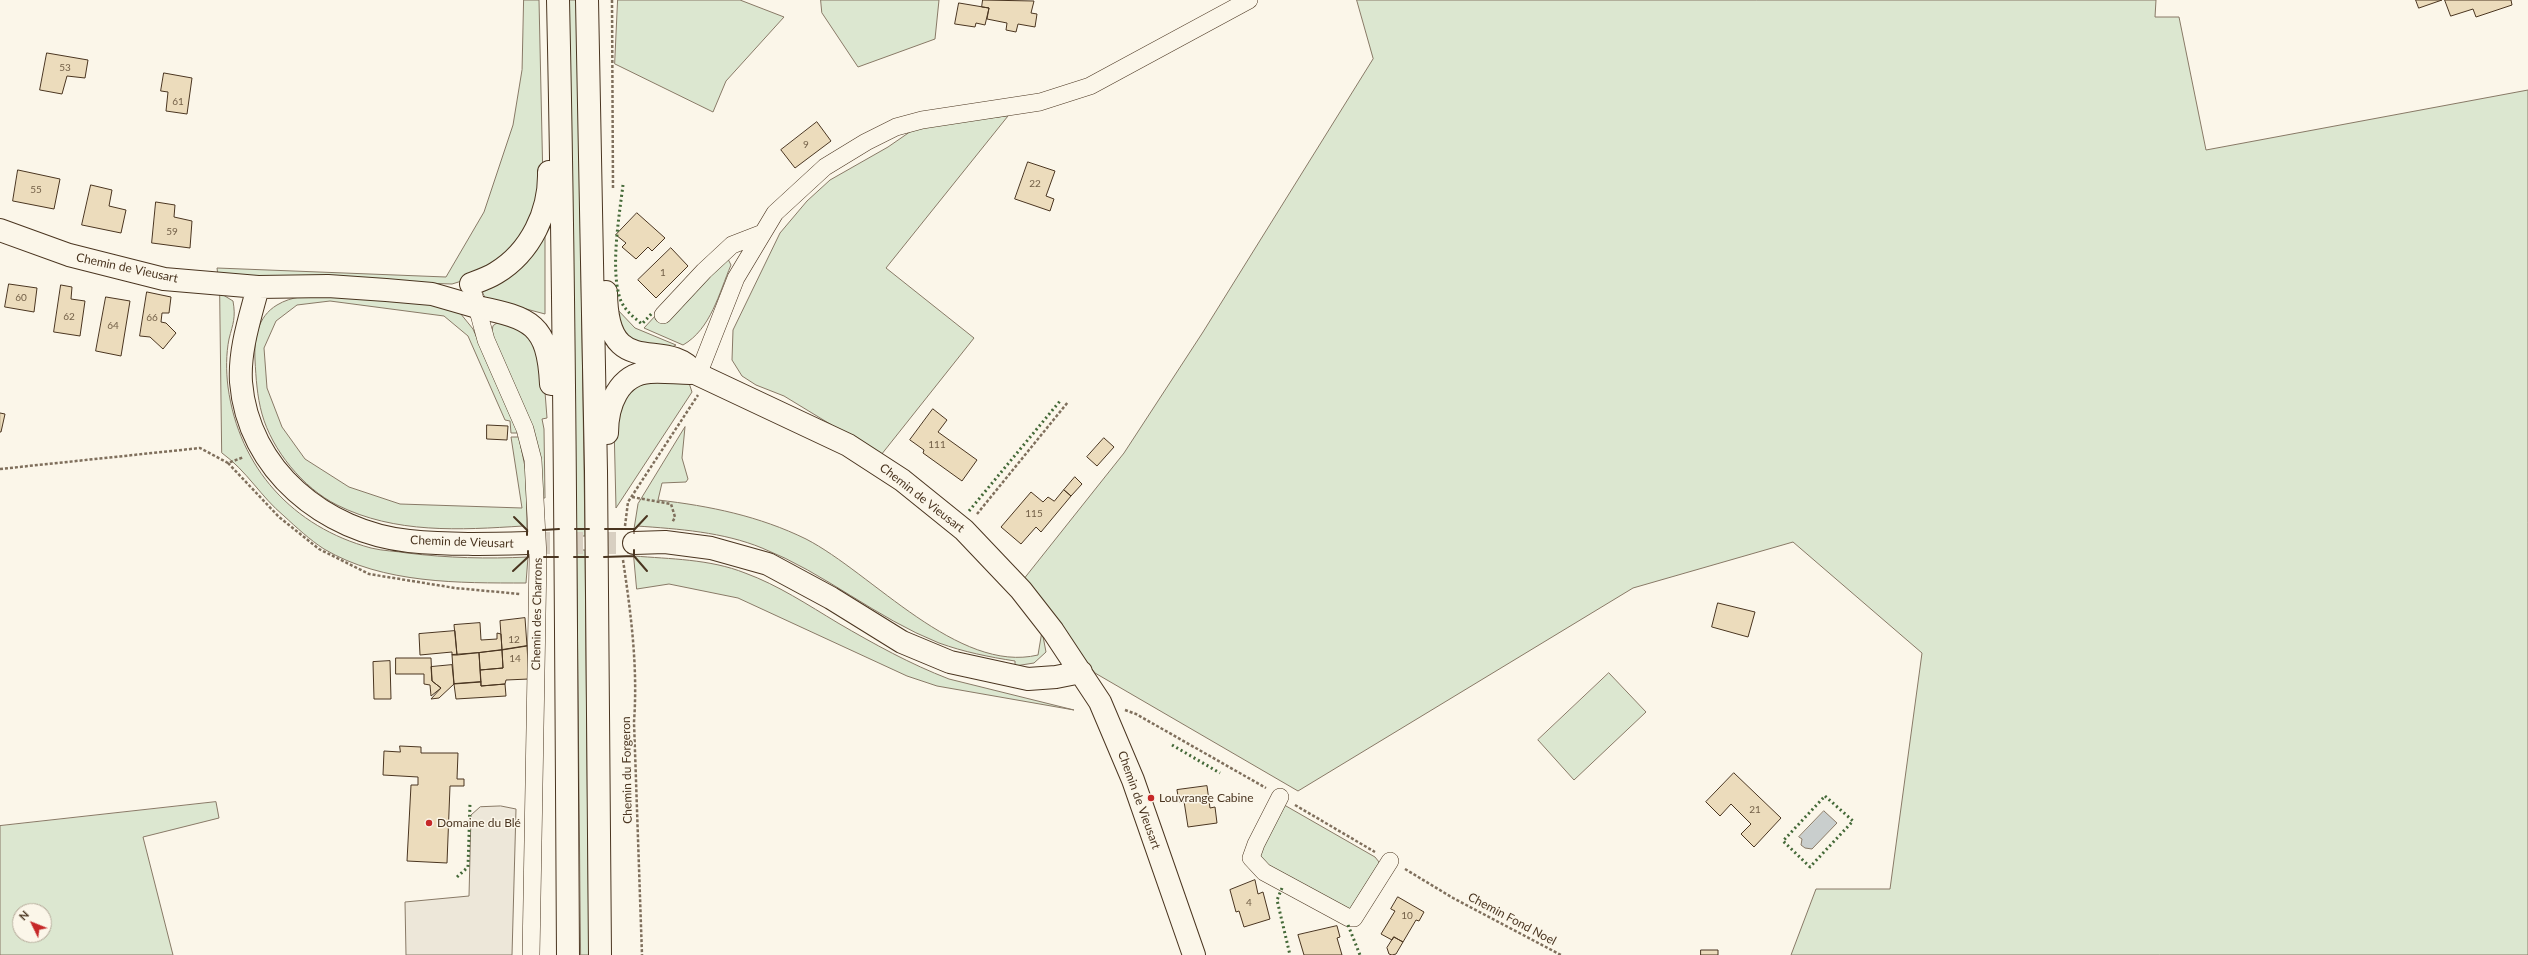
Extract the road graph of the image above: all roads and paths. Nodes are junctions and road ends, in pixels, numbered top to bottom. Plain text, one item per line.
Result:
1 (558, 0) edge
2 (587, 0) edge
3 (612, 0) edge
4 (1249, 0) edge
5 (562, 113) junction
6 (613, 197) dead end
7 (0, 230) edge
8 (763, 233) junction
9 (592, 236) junction
10 (471, 284) junction
11 (258, 287) junction
12 (432, 294) junction
13 (477, 307) junction
14 (663, 315) dead end
15 (700, 376) junction
16 (1068, 402) dead end
17 (564, 416) junction
18 (262, 451) junction
19 (0, 469) edge
20 (596, 471) junction
21 (644, 476) dead end
22 (632, 497) dead end
23 (964, 530) junction
24 (665, 542) junction
25 (634, 543) tunnel mouth
26 (528, 544) tunnel mouth
27 (627, 585) dead end
28 (1081, 672) junction
29 (1280, 797) dead end
30 (1390, 861) dead end
31 (1453, 898) dead end
32 (531, 955) edge
33 (568, 955) edge
34 (600, 955) edge
35 (642, 955) edge
36 (1194, 955) edge
37 (1561, 955) edge

1 - 5 main road
2 - 9 main road
3 - 6 path
4 - 8 street
5 - 10 main road, Chemin de Vieusart
5 - 17 main road
7 - 11 main road, Chemin de Vieusart
8 - 14 street
8 - 15 street
9 - 15 main road
9 - 20 main road
10 - 12 main road, Chemin de Vieusart
10 - 13 street, Chemin des Charrons
11 - 12 main road, Chemin de Vieusart
11 - 18 main road, Chemin de Vieusart
12 - 13 main road, Chemin de Vieusart
13 - 17 main road, Chemin de Vieusart
13 - 32 street, Chemin des Charrons
15 - 20 main road
15 - 21 path
15 - 23 main road, Chemin de Vieusart
16 - 23 path
17 - 33 main road
18 - 19 path
18 - 26 main road, Chemin de Vieusart
20 - 34 main road
22 - 24 path
23 - 28 main road, Chemin de Vieusart
24 - 25 main road
24 - 28 main road
27 - 35 path, Chemin du Forgeron
28 - 36 main road, Chemin de Vieusart
29 - 30 street
31 - 37 path, Chemin Fond Noel

